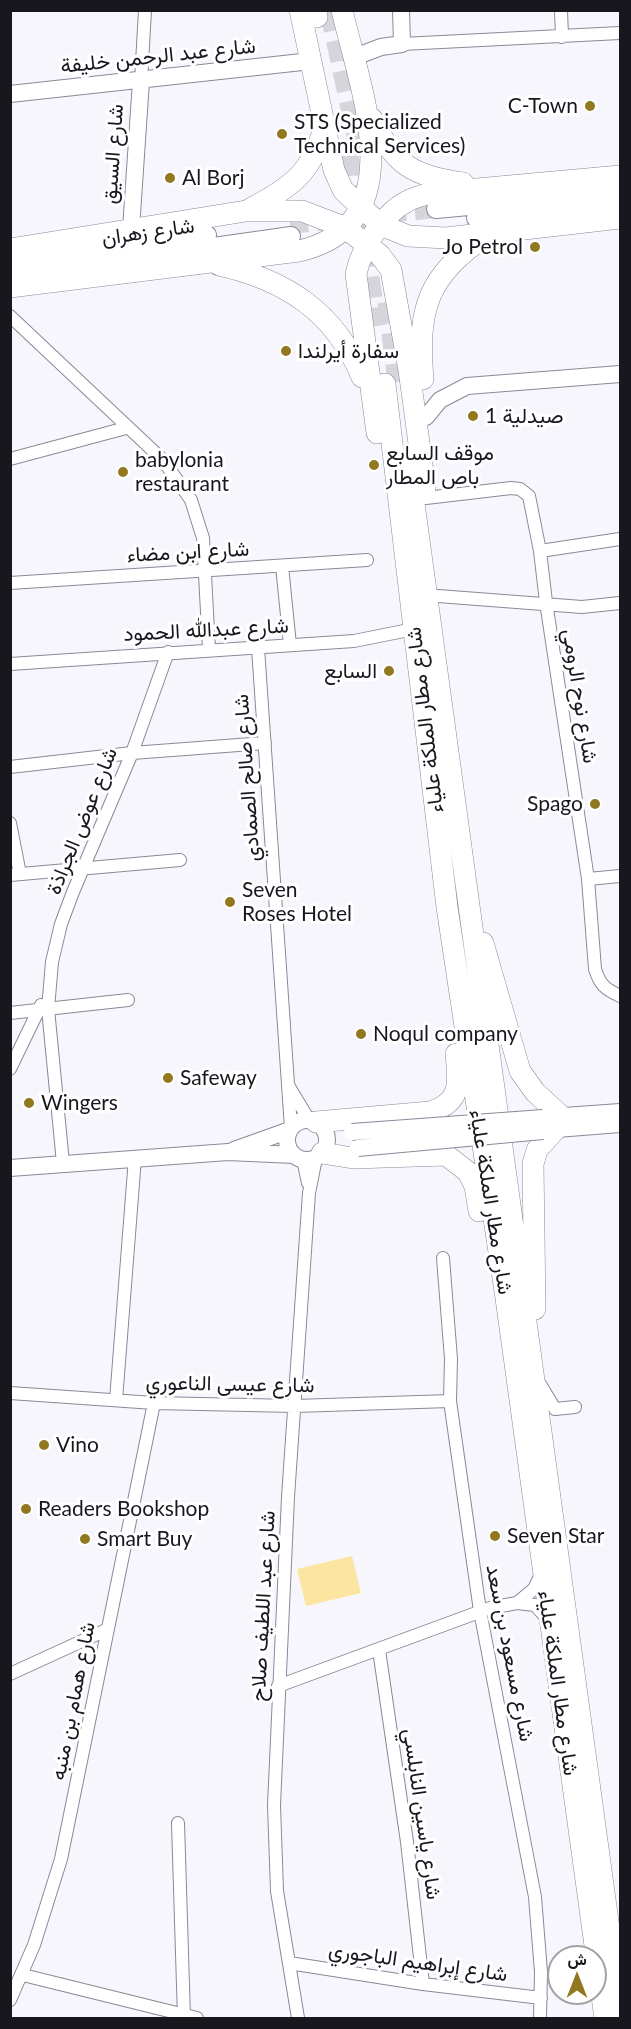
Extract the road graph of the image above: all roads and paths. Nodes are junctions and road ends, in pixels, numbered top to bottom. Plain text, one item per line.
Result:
1 (145, 10) edge
2 (342, 10) edge
3 (400, 10) edge
4 (561, 10) edge
5 (310, 13) edge
6 (621, 33) edge
7 (562, 38) junction
8 (402, 44) junction
9 (352, 58) junction
10 (311, 61) junction
11 (141, 81) junction
12 (10, 94) edge
13 (364, 104) junction
14 (325, 127) junction
15 (621, 176) edge
16 (500, 187) junction
17 (621, 192) edge
18 (621, 206) edge
19 (361, 207) junction
20 (246, 211) junction
21 (621, 218) edge
22 (381, 225) junction
23 (344, 227) junction
24 (131, 230) junction
25 (490, 234) junction
26 (369, 245) junction
27 (10, 249) edge
28 (10, 260) edge
29 (201, 261) junction
30 (10, 276) edge
31 (10, 287) edge
32 (10, 316) edge
33 (621, 374) edge
34 (385, 388) junction
35 (426, 417) junction
36 (126, 428) junction
37 (10, 459) edge
38 (421, 460) junction
39 (426, 498) junction
40 (621, 539) edge
41 (540, 551) junction
42 (367, 561) dead end
43 (282, 566) junction
44 (205, 571) junction
45 (10, 583) edge
46 (438, 596) junction
47 (546, 602) junction
48 (621, 603) edge
49 (404, 632) junction
50 (290, 645) junction
51 (258, 648) junction
52 (209, 649) junction
53 (168, 652) junction
54 (10, 664) edge
55 (435, 722) junction
56 (266, 743) junction
57 (132, 753) junction
58 (10, 767) edge
59 (10, 823) edge
60 (180, 860) dead end
61 (82, 870) junction
62 (15, 875) edge
63 (621, 876) edge
64 (588, 879) junction
65 (447, 907) junction
66 (469, 909) junction
67 (620, 996) edge
68 (128, 1000) dead end
69 (44, 1010) junction
70 (10, 1013) edge
71 (10, 1069) edge
72 (288, 1085) junction
73 (621, 1112) edge
74 (551, 1124) junction
75 (621, 1124) edge
76 (290, 1129) junction
77 (314, 1143) junction
78 (228, 1152) junction
79 (135, 1158) junction
80 (63, 1163) junction
81 (10, 1168) edge
82 (443, 1258) dead end
83 (521, 1341) junction
84 (534, 1371) junction
85 (10, 1393) edge
86 (116, 1400) junction
87 (450, 1401) junction
88 (154, 1403) junction
89 (295, 1406) junction
90 (575, 1407) dead end
91 (555, 1409) junction
92 (546, 1451) junction
93 (542, 1571) junction
94 (517, 1603) junction
95 (480, 1611) junction
96 (549, 1621) junction
97 (106, 1630) junction
98 (379, 1650) junction
99 (10, 1674) edge
100 (278, 1686) junction
101 (178, 1824) dead end
102 (289, 1963) junction
103 (23, 1975) junction
104 (423, 1984) junction
105 (541, 1998) junction
106 (10, 2000) edge
107 (621, 2009) edge
108 (184, 2017) edge
109 (197, 2019) edge
110 (298, 2019) edge
111 (540, 2019) edge
112 (605, 2019) edge

1 - 11 street
2 - 9 highway
3 - 8 street
4 - 7 street
5 - 10 highway
6 - 7 street
7 - 8 street
8 - 9 street
9 - 13 highway
10 - 11 street, شارع عبد الرحمن خليفة
10 - 14 highway
11 - 12 street, شارع عبد الرحمن خليفة
11 - 24 street, شارع السيق
13 - 16 highway
13 - 19 highway
14 - 19 highway
14 - 20 highway
15 - 16 highway
16 - 22 highway
17 - 18 main road
19 - 22 highway
19 - 23 highway
20 - 23 highway
20 - 24 highway
21 - 25 highway
22 - 25 highway
22 - 26 highway
23 - 26 highway
23 - 29 highway
24 - 27 highway
25 - 35 highway
26 - 34 highway
26 - 38 highway
28 - 30 main road, شارع زهران
29 - 31 highway
29 - 34 highway
32 - 36 street
33 - 35 street
34 - 49 highway
34 - 55 highway, شارع مطار الملكة علياء
35 - 38 highway
36 - 37 street
36 - 44 street
38 - 39 highway
39 - 41 street, شارع نوح الرومي
39 - 46 highway
40 - 41 street
41 - 47 street, شارع نوح الرومي
42 - 43 street, شارع ابن مضاء
43 - 44 street, شارع ابن مضاء
43 - 50 street
44 - 45 street, شارع ابن مضاء
44 - 52 street
46 - 47 street
46 - 55 highway
47 - 48 street
47 - 64 street, شارع نوح الرومي
49 - 50 street, شارع عبدالله الحمود
49 - 55 highway
50 - 51 street, شارع عبدالله الحمود
51 - 52 street, شارع عبدالله الحمود
51 - 56 street, شارع صالح الصمادي
52 - 53 street, شارع عبدالله الحمود
53 - 54 street, شارع عبدالله الحمود
53 - 57 street, شارع عوض الجراذة
55 - 65 highway, شارع مطار الملكة علياء
55 - 66 highway, شارع مطار الملكة علياء
56 - 57 street
56 - 72 street, شارع صالح الصمادي
57 - 58 street
57 - 61 street, شارع عوض الجراذة
59 - 62 street
60 - 61 street
61 - 62 street
61 - 69 street, شارع عوض الجراذة
63 - 64 street
64 - 67 street, شارع نوح الرومي
65 - 77 highway
65 - 83 highway, شارع مطار الملكة علياء
66 - 74 highway
66 - 83 highway, شارع مطار الملكة علياء
68 - 69 street
69 - 70 street
69 - 71 street
69 - 80 street, شارع عوض الجراذة
72 - 76 street, شارع صالح الصمادي
72 - 77 street, شارع صالح الصمادي
73 - 74 street
74 - 75 street
74 - 77 street, bridge
74 - 83 highway
76 - 77 street
76 - 77 street
76 - 78 street
77 - 78 street
77 - 83 highway
77 - 89 street, شارع عبد اللطيف صلاح
78 - 79 street
79 - 80 street
79 - 86 street
80 - 81 street
82 - 87 street, شارع مسعود بن سعد
83 - 84 highway, شارع مطار الملكة علياء
83 - 93 highway, شارع مطار الملكة علياء
84 - 91 street
84 - 92 highway, شارع مطار الملكة علياء
85 - 86 street, شارع عيسى الناعوري
86 - 88 street, شارع عيسى الناعوري
87 - 89 street, شارع عيسى الناعوري
87 - 95 street, شارع مسعود بن سعد
88 - 89 street, شارع عيسى الناعوري
88 - 97 street, شارع همام بن منبه
89 - 100 street, شارع عبد اللطيف صلاح
90 - 91 street
91 - 92 street
92 - 107 highway, شارع مطار الملكة علياء
93 - 94 street
93 - 96 highway, شارع مطار الملكة علياء
94 - 95 street
94 - 96 street
95 - 98 street
95 - 105 street, شارع مسعود بن سعد
96 - 112 highway, شارع مطار الملكة علياء
97 - 99 street
97 - 103 street, شارع همام بن منبه
98 - 100 street
98 - 104 street, شارع ياسين النابلسي
100 - 102 street, شارع عبد اللطيف صلاح
101 - 108 street
102 - 104 street, شارع إبراهيم الباجوري
102 - 110 street, شارع عبد اللطيف صلاح
103 - 106 street, شارع همام بن منبه
103 - 108 street
104 - 105 street, شارع إبراهيم الباجوري
105 - 111 street, شارع مسعود بن سعد
108 - 109 street

